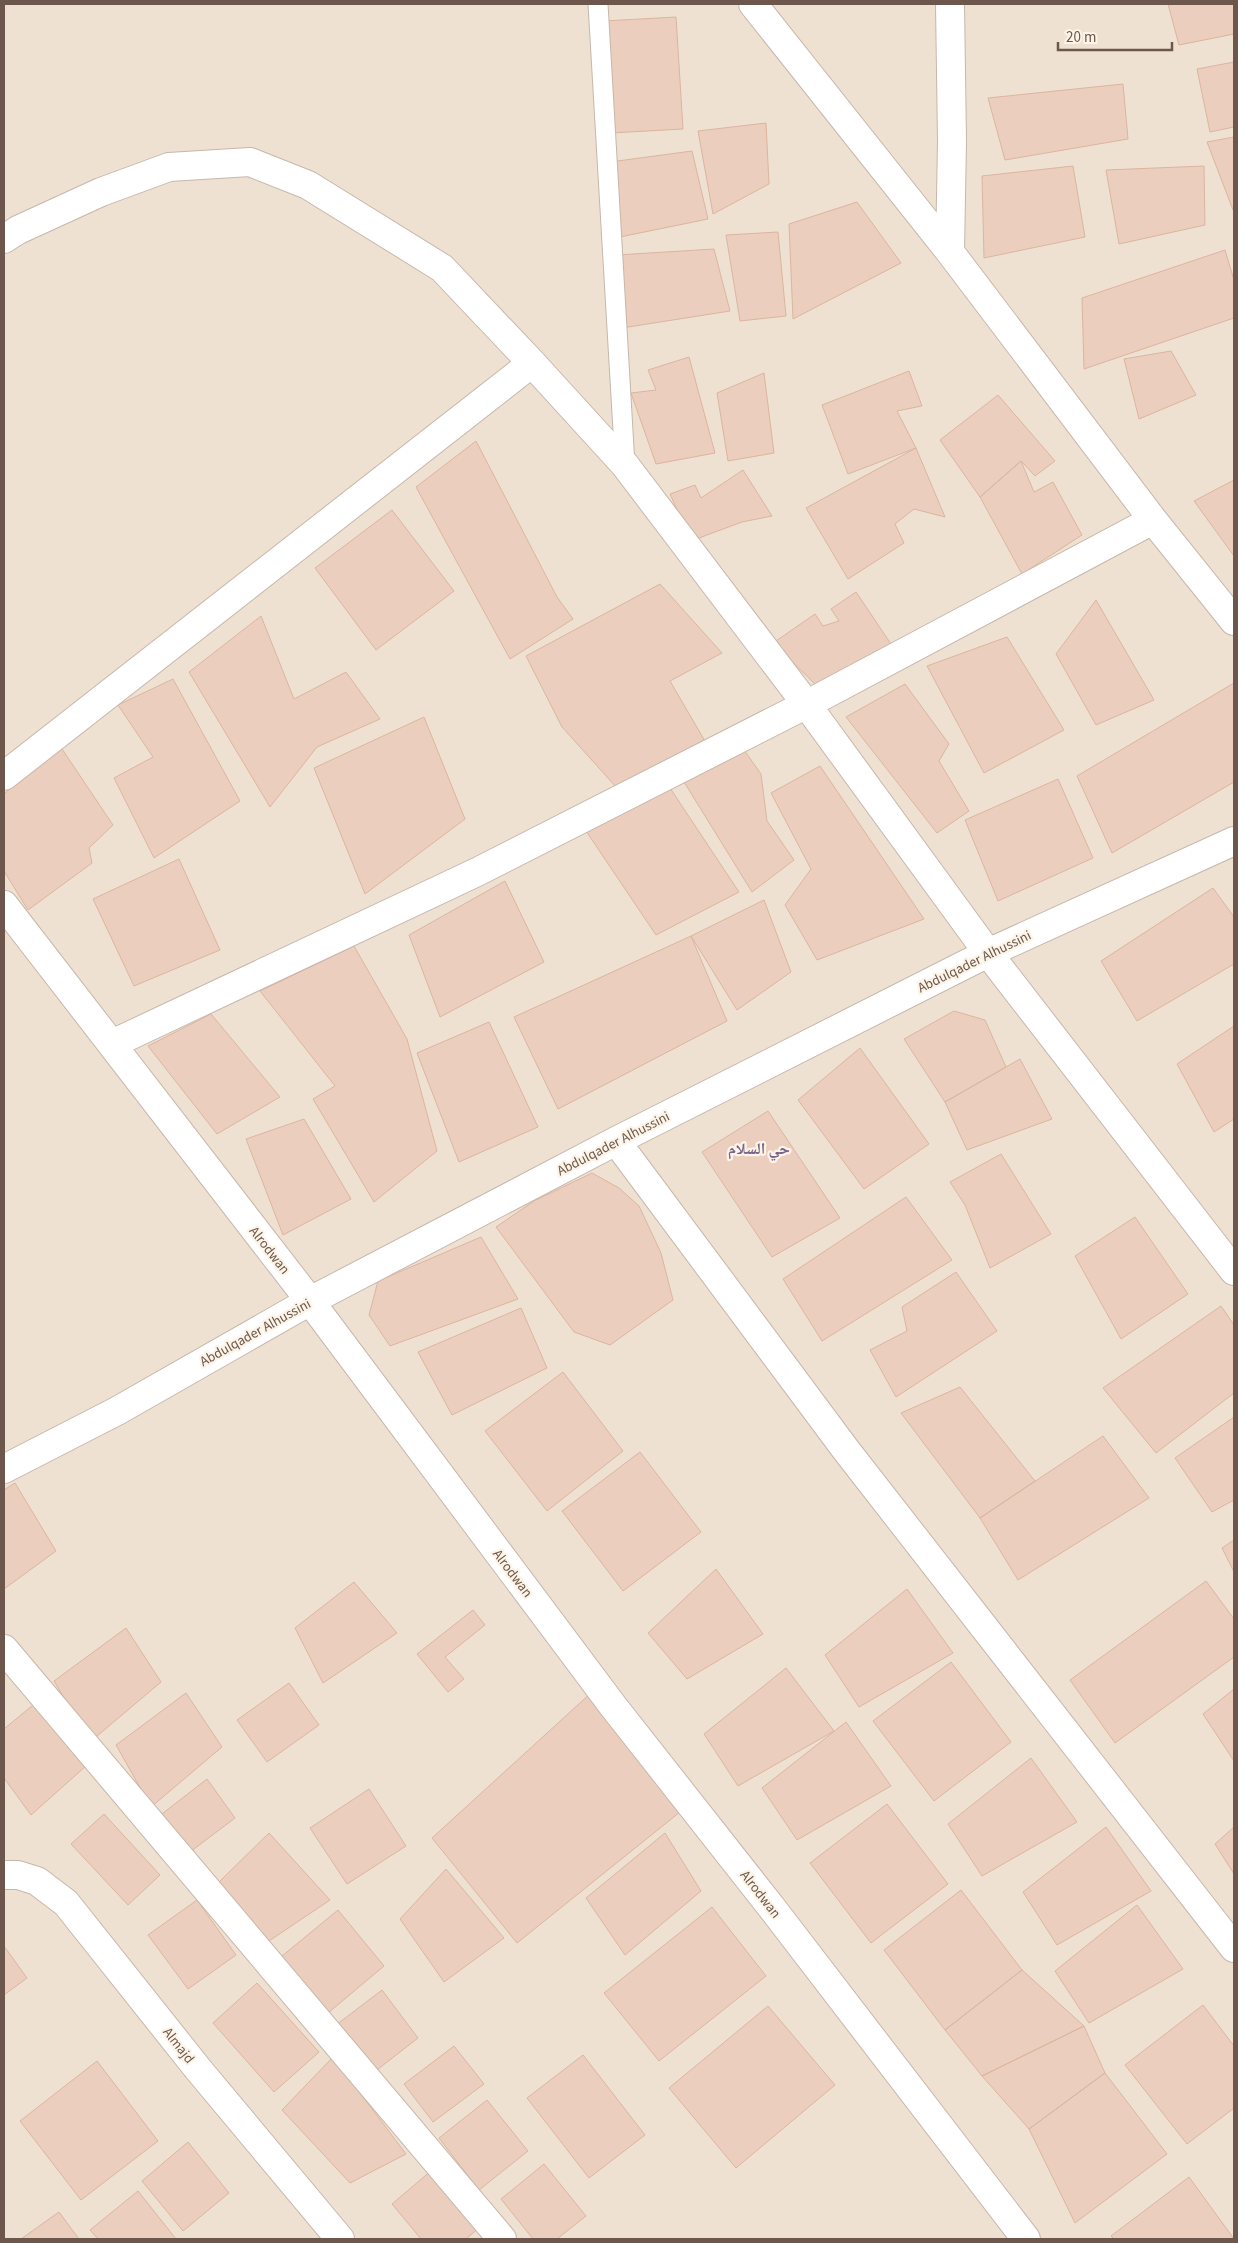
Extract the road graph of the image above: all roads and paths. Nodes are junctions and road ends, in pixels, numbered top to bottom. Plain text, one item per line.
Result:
1 (598, 4) edge
2 (753, 4) edge
3 (950, 4) edge
4 (4, 239) edge
5 (950, 252) junction
6 (532, 363) junction
7 (625, 465) junction
8 (1153, 520) junction
9 (1234, 621) edge
10 (806, 705) junction
11 (4, 776) edge
12 (1234, 841) edge
13 (4, 905) edge
14 (988, 953) junction
15 (112, 1044) junction
16 (616, 1141) junction
17 (1234, 1271) edge
18 (310, 1301) junction
19 (4, 1470) edge
20 (4, 1649) edge
21 (4, 1875) edge
22 (1234, 1948) edge
23 (329, 2235) edge
24 (502, 2239) edge
25 (1026, 2239) edge

1 - 7 lane
2 - 5 street
3 - 5 street
4 - 6 street
5 - 8 street
6 - 7 street
6 - 11 street
7 - 10 street
8 - 9 street
8 - 10 street
10 - 14 street
10 - 15 street
12 - 14 street, Abdulqader Alhussini
13 - 15 street, Alrodwan
14 - 16 street, Abdulqader Alhussini
14 - 17 street
15 - 18 street, Alrodwan
16 - 18 street, Abdulqader Alhussini
16 - 22 street
18 - 19 street, Abdulqader Alhussini
18 - 25 street, Alrodwan
20 - 24 street
21 - 23 street, Almajd

